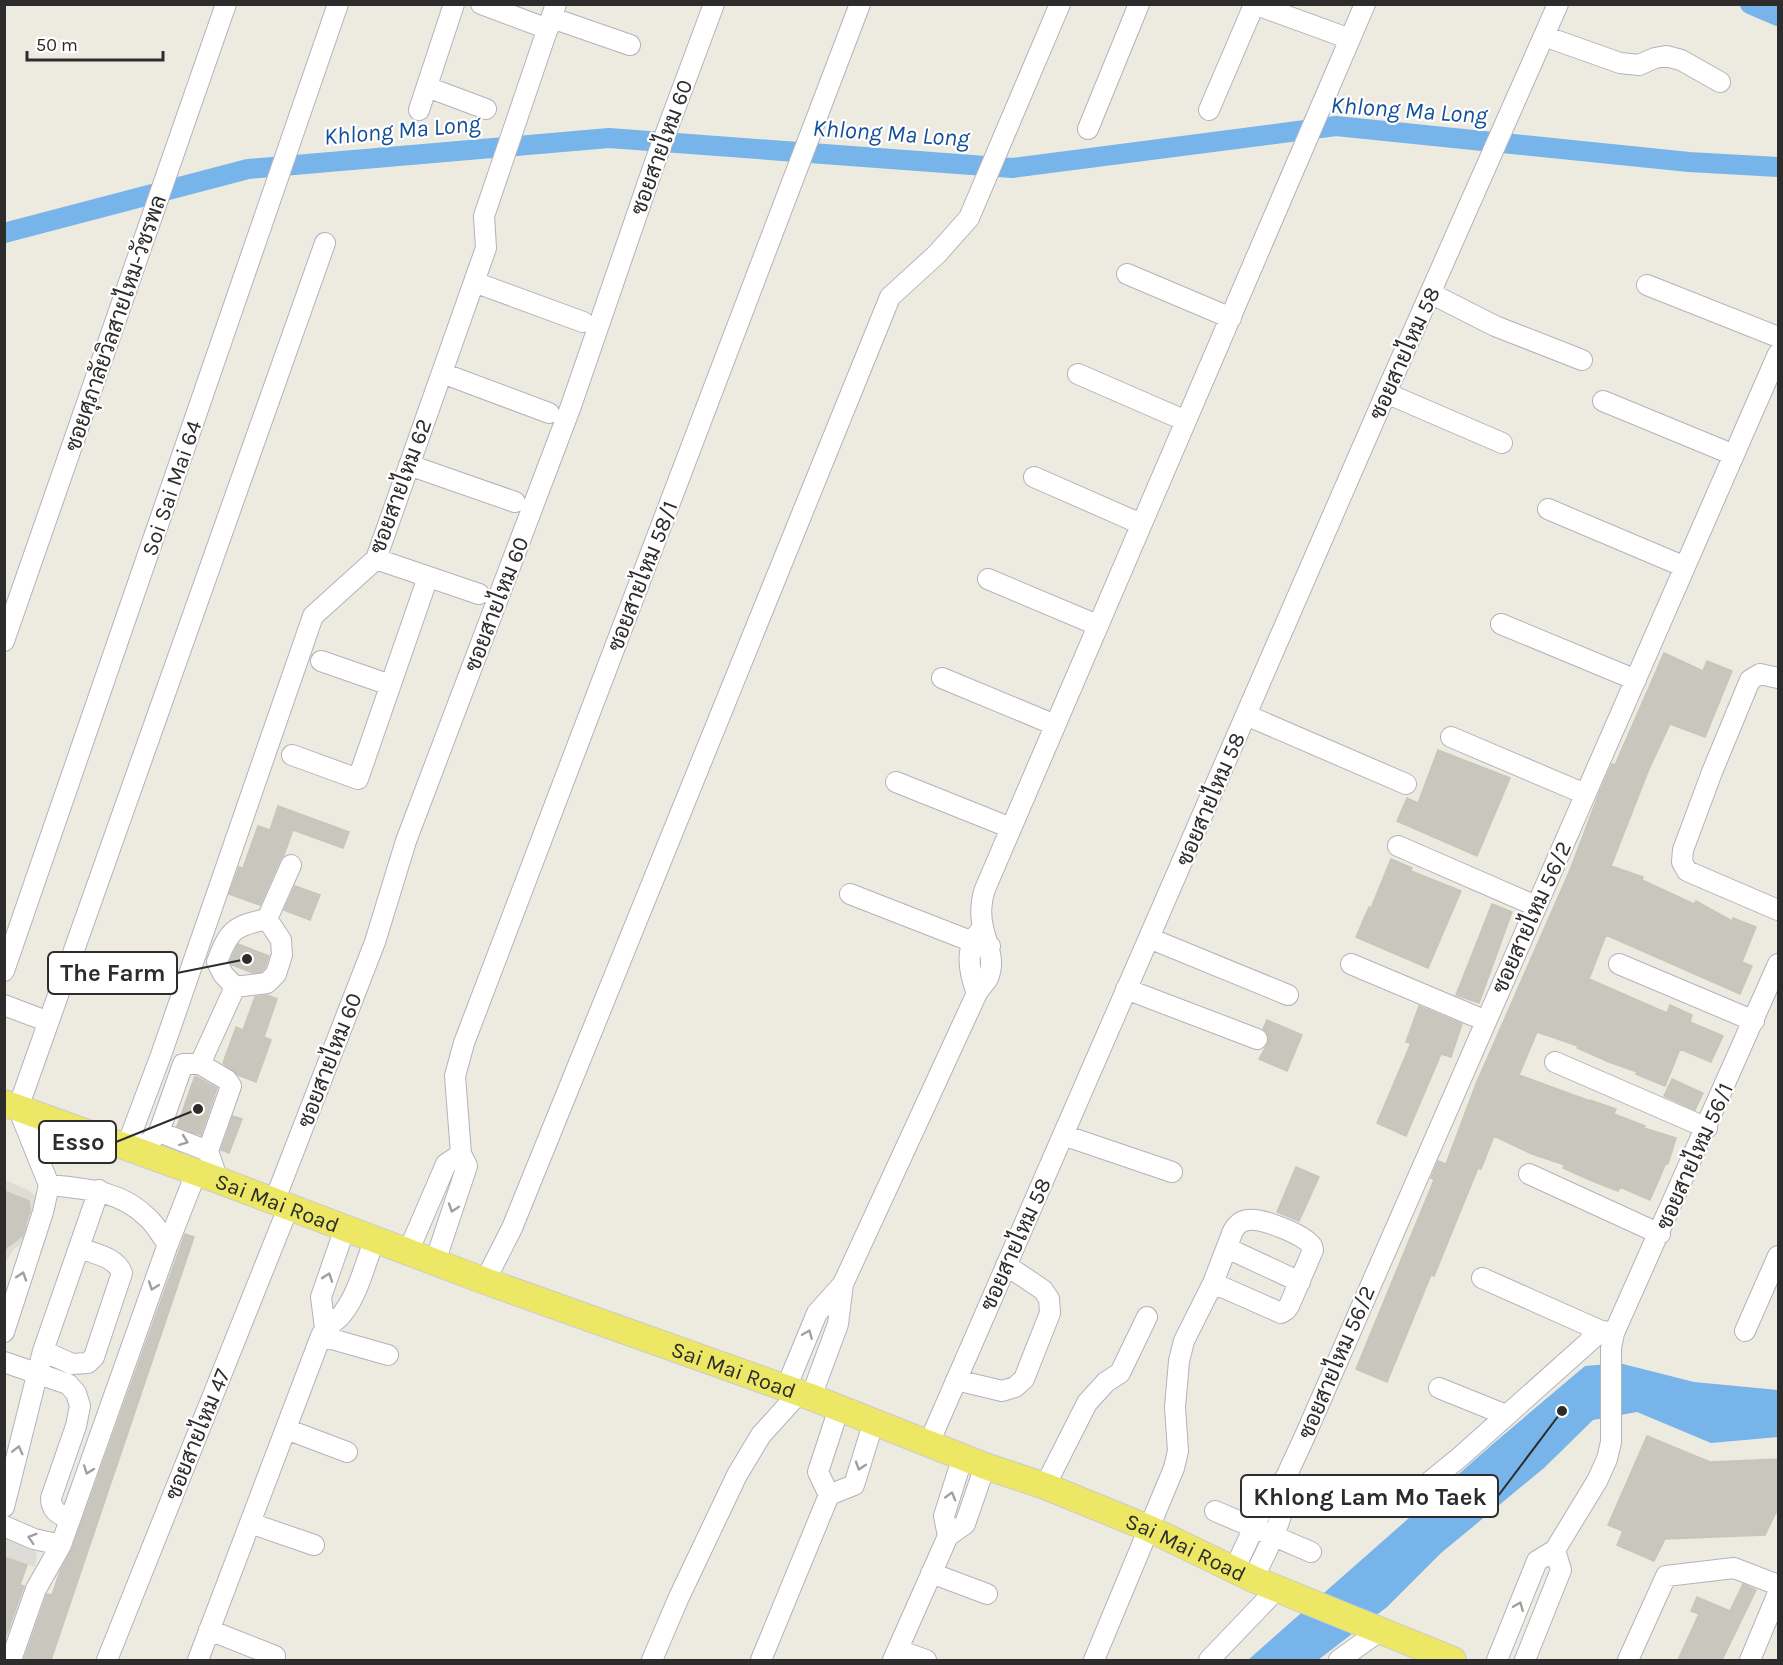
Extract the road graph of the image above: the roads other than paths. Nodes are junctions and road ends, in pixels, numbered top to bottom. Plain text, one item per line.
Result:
1 (226, 4) edge
2 (338, 4) edge
3 (454, 4) edge
4 (481, 4) edge
5 (714, 4) edge
6 (860, 4) edge
7 (1060, 4) edge
8 (1139, 4) edge
9 (1254, 4) edge
10 (1365, 4) edge
11 (1558, 4) edge
12 (552, 17) edge
13 (1544, 36) junction
14 (1350, 39) junction
15 (630, 45) dead end
16 (1720, 82) dead end
17 (427, 87) junction
18 (486, 108) dead end
19 (419, 110) dead end
20 (1209, 110) dead end
21 (1088, 129) dead end
22 (325, 243) dead end
23 (1127, 274) dead end
24 (474, 282) junction
25 (1647, 285) dead end
26 (1430, 293) junction
27 (1231, 318) junction
28 (583, 322) dead end
29 (1779, 337) edge
30 (1779, 354) edge
31 (1582, 360) dead end
32 (442, 373) junction
33 (1078, 374) dead end
34 (1386, 393) junction
35 (1603, 401) dead end
36 (549, 413) dead end
37 (1186, 421) junction
38 (1502, 443) dead end
39 (1734, 455) junction
40 (409, 465) junction
41 (1034, 477) dead end
42 (515, 501) dead end
43 (1548, 509) dead end
44 (1142, 524) junction
45 (376, 559) junction
46 (1685, 567) junction
47 (428, 577) junction
48 (988, 579) dead end
49 (479, 594) dead end
50 (1502, 624) dead end
51 (1098, 625) junction
52 (4, 641) edge
53 (321, 661) dead end
54 (942, 678) dead end
55 (1779, 678) edge
56 (1635, 680) junction
57 (390, 685) junction
58 (1246, 715) junction
59 (1054, 725) junction
60 (1451, 737) dead end
61 (292, 755) dead end
62 (896, 782) dead end
63 (1406, 784) dead end
64 (1585, 794) junction
65 (1011, 828) junction
66 (1398, 846) dead end
67 (291, 865) dead end
68 (850, 894) dead end
69 (1536, 906) junction
70 (1779, 910) edge
71 (267, 919) junction
72 (1149, 938) junction
73 (982, 939) junction
74 (1351, 964) dead end
75 (1619, 964) dead end
76 (1779, 964) edge
77 (4, 971) edge
78 (235, 987) junction
79 (1126, 989) junction
80 (1288, 995) dead end
81 (4, 1005) edge
82 (41, 1019) dead end
83 (1486, 1021) junction
84 (1754, 1022) junction
85 (1257, 1039) dead end
86 (1555, 1062) dead end
87 (200, 1064) junction
88 (11, 1106) edge
89 (168, 1121) junction
90 (1707, 1128) junction
91 (1063, 1135) junction
92 (133, 1150) junction
93 (461, 1154) junction
94 (208, 1168) junction
95 (1172, 1172) dead end
96 (1528, 1174) dead end
97 (49, 1185) junction
98 (99, 1190) junction
99 (281, 1205) junction
100 (345, 1228) junction
101 (1660, 1234) junction
102 (375, 1239) junction
103 (168, 1244) junction
104 (80, 1248) junction
105 (1227, 1248) junction
106 (408, 1252) junction
107 (1779, 1256) edge
108 (435, 1262) junction
109 (1006, 1265) junction
110 (1482, 1278) dead end
111 (485, 1281) junction
112 (1300, 1282) junction
113 (1212, 1283) junction
114 (1147, 1317) dead end
115 (1745, 1330) dead end
116 (4, 1332) edge
117 (323, 1332) junction
118 (1609, 1337) junction
119 (43, 1352) junction
120 (388, 1355) dead end
121 (4, 1362) edge
122 (37, 1373) junction
123 (956, 1380) junction
124 (1439, 1388) dead end
125 (799, 1393) junction
126 (840, 1408) junction
127 (1506, 1415) junction
128 (874, 1421) junction
129 (286, 1429) junction
130 (929, 1443) junction
131 (346, 1452) dead end
132 (974, 1461) junction
133 (1285, 1479) junction
134 (1045, 1486) junction
135 (829, 1495) junction
136 (1401, 1505) dead end
137 (4, 1507) edge
138 (1215, 1511) dead end
139 (70, 1520) junction
140 (250, 1523) junction
141 (4, 1526) edge
142 (1254, 1526) junction
143 (1148, 1528) junction
144 (1274, 1536) junction
145 (61, 1545) junction
146 (314, 1545) dead end
147 (1555, 1550) junction
148 (1311, 1552) dead end
149 (931, 1573) junction
150 (1243, 1575) junction
151 (1779, 1585) edge
152 (1277, 1588) junction
153 (1779, 1593) edge
154 (987, 1594) dead end
155 (1377, 1628) junction
156 (209, 1630) junction
157 (1416, 1654) edge
158 (896, 1655) edge
159 (275, 1656) dead end
160 (11, 1660) edge
161 (107, 1660) edge
162 (198, 1660) edge
163 (652, 1660) edge
164 (761, 1660) edge
165 (926, 1660) edge
166 (1094, 1660) edge
167 (1209, 1660) edge
168 (1339, 1660) edge
169 (1453, 1660) edge
170 (1497, 1660) edge
171 (1525, 1660) edge
172 (1628, 1660) edge
173 (1750, 1660) edge

1 - 52 street, ซอยศุภาลัยวิลสายไหม-วัชรพล
2 - 77 street, Soi Sai Mai 64
3 - 17 street
4 - 12 street
5 - 99 street, ซอยสายไหม 60
6 - 93 street, ซอยสายไหม 58/1
7 - 111 street
8 - 21 street
9 - 14 street
9 - 20 street
10 - 14 street
11 - 13 street, ซอยสายไหม 58
12 - 15 street
12 - 24 street, ซอยสายไหม 62
13 - 16 street
13 - 26 street, ซอยสายไหม 58
14 - 27 street
17 - 18 street
17 - 19 street
22 - 88 street
23 - 27 street
24 - 28 street
24 - 32 street, ซอยสายไหม 62
25 - 29 street
26 - 31 street
26 - 34 street, ซอยสายไหม 58
27 - 37 street
30 - 39 street, ซอยสายไหม 56/2
32 - 36 street
32 - 40 street, ซอยสายไหม 62
33 - 37 street
34 - 38 street
34 - 58 street, ซอยสายไหม 58
35 - 39 street
37 - 44 street
39 - 46 street, ซอยสายไหม 56/2
40 - 42 street
40 - 45 street, ซอยสายไหม 62
41 - 44 street
43 - 46 street
44 - 51 street
45 - 47 street
45 - 92 street, ซอยสายไหม 62
46 - 56 street, ซอยสายไหม 56/2
47 - 49 street
47 - 57 street
48 - 51 street
50 - 56 street
51 - 59 street
53 - 57 street
54 - 59 street
55 - 70 street
56 - 64 street, ซอยสายไหม 56/2
57 - 61 street
58 - 63 street
58 - 72 street, ซอยสายไหม 58
59 - 65 street
60 - 64 street
62 - 65 street
64 - 69 street, ซอยสายไหม 56/2
65 - 73 street
66 - 69 street
67 - 71 street
68 - 73 street
69 - 83 street, ซอยสายไหม 56/2
71 - 78 street
71 - 78 street
72 - 79 street, ซอยสายไหม 58
72 - 80 street
73 - 125 street
74 - 83 street
75 - 84 street
76 - 84 street, ซอยสายไหม 56/1
78 - 87 street
79 - 85 street
79 - 91 street, ซอยสายไหม 58
81 - 82 street
83 - 133 street, ซอยสายไหม 56/2
84 - 90 street, ซอยสายไหม 56/1
86 - 90 street
87 - 89 street
87 - 94 street
88 - 92 main road, Sai Mai Road
88 - 97 street
89 - 92 street
89 -> 94 street
90 - 101 street, ซอยสายไหม 56/1
91 - 95 street
91 - 109 street, ซอยสายไหม 58
92 - 94 main road, Sai Mai Road
93 - 106 street
93 -> 108 street, ซอยสายไหม 58/1
94 - 99 main road, Sai Mai Road
94 - 103 street
96 - 101 street
97 - 98 street
116 -> 97 street
98 - 103 street
98 - 104 street
99 - 100 main road, Sai Mai Road
99 - 161 street, ซอยสายไหม 47
100 - 102 main road, Sai Mai Road
117 -> 100 street
101 - 118 street, ซอยสายไหม 56/1
102 - 106 main road, Sai Mai Road
102 - 117 street
103 -> 139 street
104 - 119 street
104 - 119 street
105 - 112 street
105 - 112 street
105 - 113 street
106 - 108 main road, Sai Mai Road
107 - 115 street
108 - 111 main road, Sai Mai Road
109 - 123 street, ซอยสายไหม 58
109 - 123 street
110 - 118 street
111 - 125 main road, Sai Mai Road
112 - 113 street
113 - 143 street
114 - 134 street
117 - 120 street
117 - 129 street
118 - 127 street
118 - 147 street
119 - 122 street
121 - 122 street
137 -> 122 street
122 - 139 street
123 - 130 street, ซอยสายไหม 58
124 - 127 street
125 - 126 main road, Sai Mai Road
125 - 163 street
126 - 128 main road, Sai Mai Road
126 - 135 street
127 - 136 street
128 - 130 main road, Sai Mai Road
128 -> 135 street
129 - 131 street
129 - 140 street
130 - 132 main road, Sai Mai Road
132 - 134 main road, Sai Mai Road
132 - 149 street
133 - 142 street, ซอยสายไหม 56/2
133 - 144 street, ซอยสายไหม 56/2
134 - 143 main road, Sai Mai Road
135 - 164 street
138 - 142 street
139 - 145 street
140 - 146 street
140 - 156 street
145 -> 141 street
142 - 144 street
142 - 150 street, ซอยสายไหม 56/2
143 - 150 main road, Sai Mai Road
143 - 166 street
144 - 148 street
144 - 150 street, ซอยสายไหม 56/2
145 - 160 street
170 -> 147 street
147 - 171 street
149 - 154 street
149 - 158 street
150 - 152 main road, Sai Mai Road
151 - 172 street
152 - 155 main road, Sai Mai Road
152 - 167 street
153 - 173 street
155 - 157 main road, Sai Mai Road
155 - 168 street
156 - 159 street
156 - 162 street
157 - 169 main road, Sai Mai Road
158 - 165 street

